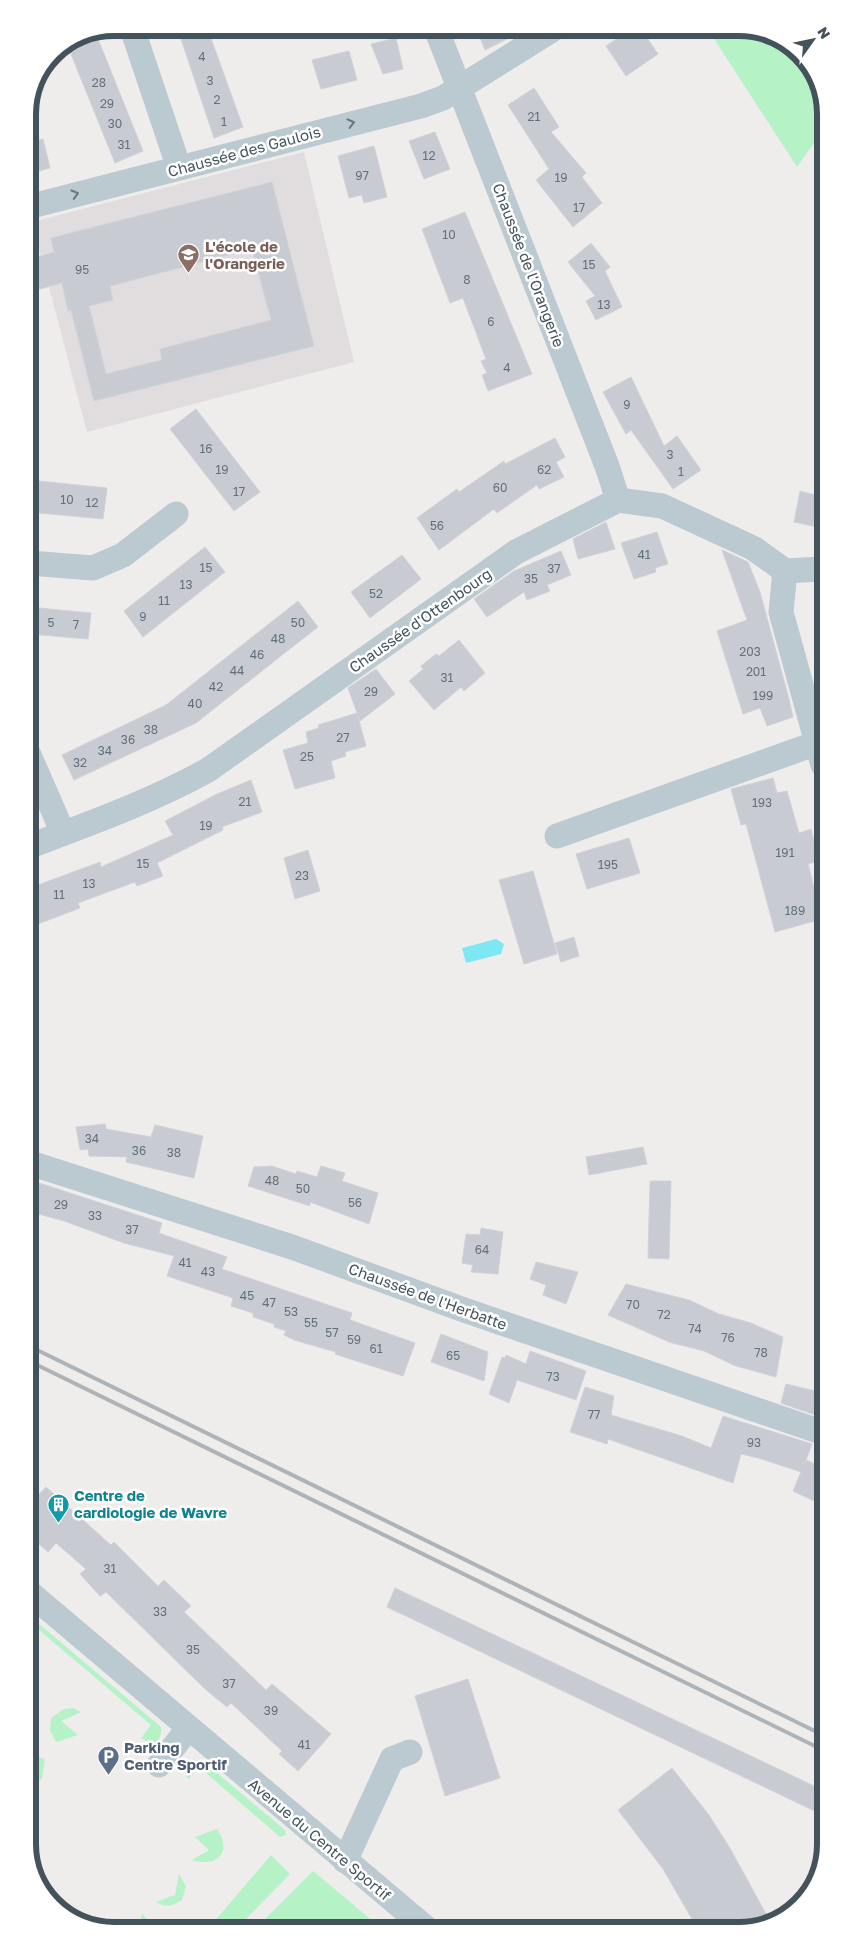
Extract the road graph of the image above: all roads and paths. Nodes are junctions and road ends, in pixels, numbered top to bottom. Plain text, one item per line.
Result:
1 (135, 36) edge
2 (439, 36) edge
3 (542, 36) edge
4 (458, 89) junction
5 (179, 168) junction
6 (36, 204) edge
7 (618, 500) junction
8 (176, 514) dead end
9 (36, 564) edge
10 (817, 569) edge
11 (785, 572) junction
12 (817, 743) edge
13 (817, 755) edge
14 (36, 771) edge
15 (63, 833) junction
16 (557, 836) dead end
17 (36, 844) edge
18 (36, 1165) edge
19 (817, 1431) edge
20 (36, 1597) edge
21 (188, 1729) junction
22 (410, 1752) dead end
23 (159, 1765) dead end
24 (345, 1861) junction
25 (419, 1922) edge

1 - 5 street
2 - 4 street, Chaussée de l'Orangerie
3 - 4 street, Chaussée des Gaulois
5 -> 4 street, Chaussée des Gaulois
4 - 7 street, Chaussée de l'Orangerie
6 -> 5 street, Chaussée des Gaulois
7 - 11 street
7 - 15 street, Chaussée d'Ottenbourg
8 - 9 street
10 - 11 street
11 - 12 street
13 - 16 street
14 - 15 street
15 - 17 street, Chaussée d'Ottenbourg
18 - 19 street, Chaussée de l'Herbatte
20 - 21 street, Avenue du Centre Sportif
21 - 23 street
21 - 24 street, Avenue du Centre Sportif
22 - 24 street
24 - 25 street, Avenue du Centre Sportif

